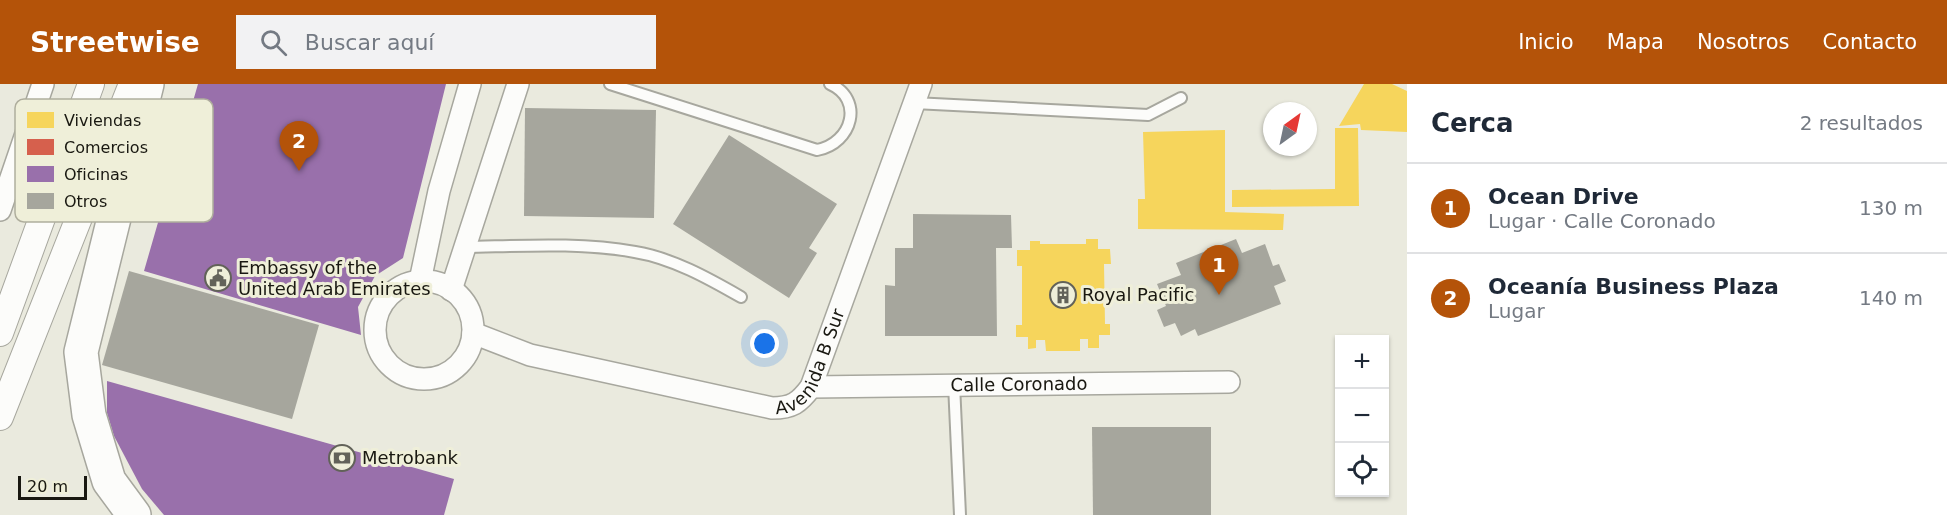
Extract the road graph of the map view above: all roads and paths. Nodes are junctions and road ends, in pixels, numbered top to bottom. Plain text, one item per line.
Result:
1 (43, 84) edge
2 (91, 84) edge
3 (132, 84) edge
4 (147, 84) edge
5 (471, 84) edge
6 (518, 84) edge
7 (610, 84) edge
8 (830, 84) edge
9 (917, 94) edge
10 (1181, 98) dead end
11 (38, 99) edge
12 (86, 99) edge
13 (126, 99) edge
14 (143, 99) edge
15 (15, 166) edge
16 (0, 210) edge
17 (41, 222) edge
18 (77, 222) edge
19 (113, 222) edge
20 (465, 247) junction
21 (420, 281) junction
22 (451, 290) junction
23 (741, 297) dead end
24 (0, 333) edge
25 (473, 333) junction
26 (1229, 382) dead end
27 (954, 384) junction
28 (811, 387) junction
29 (0, 417) edge
30 (134, 515) edge
31 (960, 515) edge

1 - 11 street
2 - 12 street
3 - 13 street
4 - 14 highway
5 - 21 street
6 - 20 street
7 - 8 lane
9 - 10 lane
9 - 28 street, Avenida B Sur
15 - 16 street
17 - 24 street
18 - 29 street
19 - 30 highway
20 - 22 street
20 - 23 lane
21 - 22 street
21 - 25 street
22 - 25 street
25 - 28 street, Avenida B Sur
26 - 27 street, Calle Coronado
27 - 28 street, Calle Coronado
27 - 31 lane

